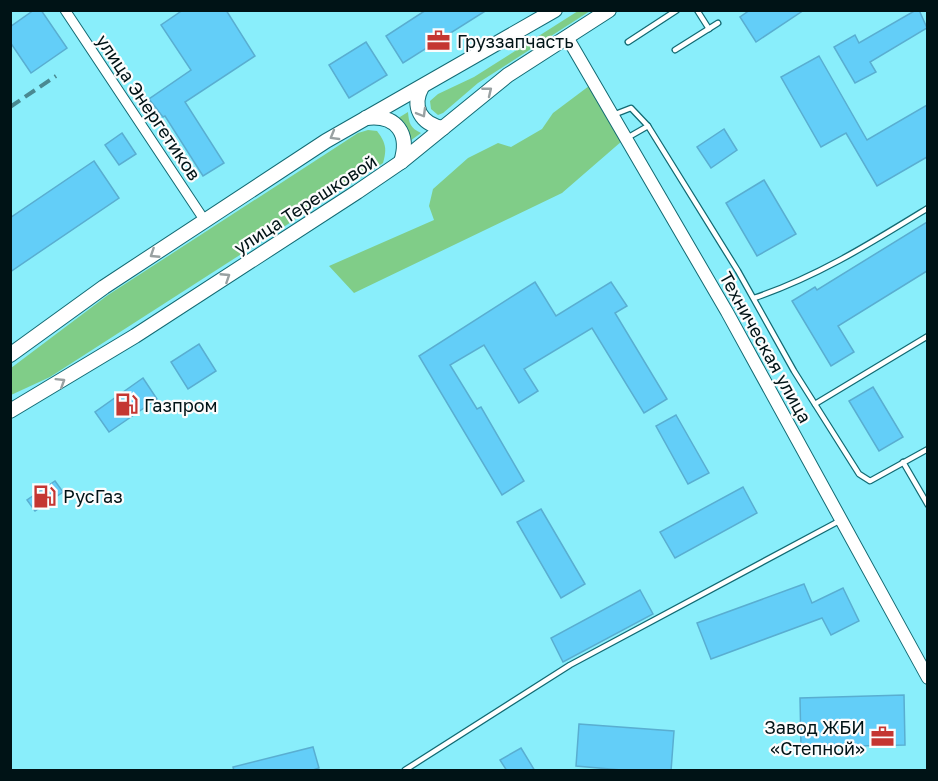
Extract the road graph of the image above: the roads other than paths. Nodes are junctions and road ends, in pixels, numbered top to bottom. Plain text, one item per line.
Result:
1 (65, 10) edge
2 (555, 10) edge
3 (609, 10) edge
4 (677, 10) edge
5 (697, 10) edge
6 (718, 23) dead end
7 (709, 29) junction
8 (567, 37) junction
9 (628, 42) dead end
10 (675, 50) dead end
11 (423, 87) junction
12 (614, 115) junction
13 (365, 118) junction
14 (648, 126) junction
15 (443, 128) junction
16 (627, 138) junction
17 (401, 162) junction
18 (927, 208) edge
19 (205, 221) junction
20 (754, 298) junction
21 (927, 336) edge
22 (10, 355) edge
23 (815, 404) junction
24 (10, 411) edge
25 (927, 448) edge
26 (903, 462) junction
27 (927, 505) edge
28 (841, 520) junction
29 (927, 678) edge
30 (405, 771) edge

1 - 19 street, улица Энергетиков
2 - 11 main road
3 - 8 main road, улица Терешковой
4 - 9 lane
5 - 7 lane
6 - 7 lane
7 - 10 lane
8 - 12 street, Техническая улица
15 -> 8 main road, улица Терешковой
11 - 13 main road
11 -> 15 main road
12 - 14 lane
12 - 16 street, Техническая улица
13 - 17 main road
13 -> 19 main road
14 - 16 lane
14 - 20 lane
15 - 17 main road, улица Терешковой
16 - 28 street, Техническая улица
24 -> 17 main road, улица Терешковой
18 - 20 lane
19 -> 22 main road
20 - 23 lane
21 - 23 lane
23 - 26 lane
25 - 26 lane
26 - 27 lane
28 - 29 street, Техническая улица
28 - 30 lane

